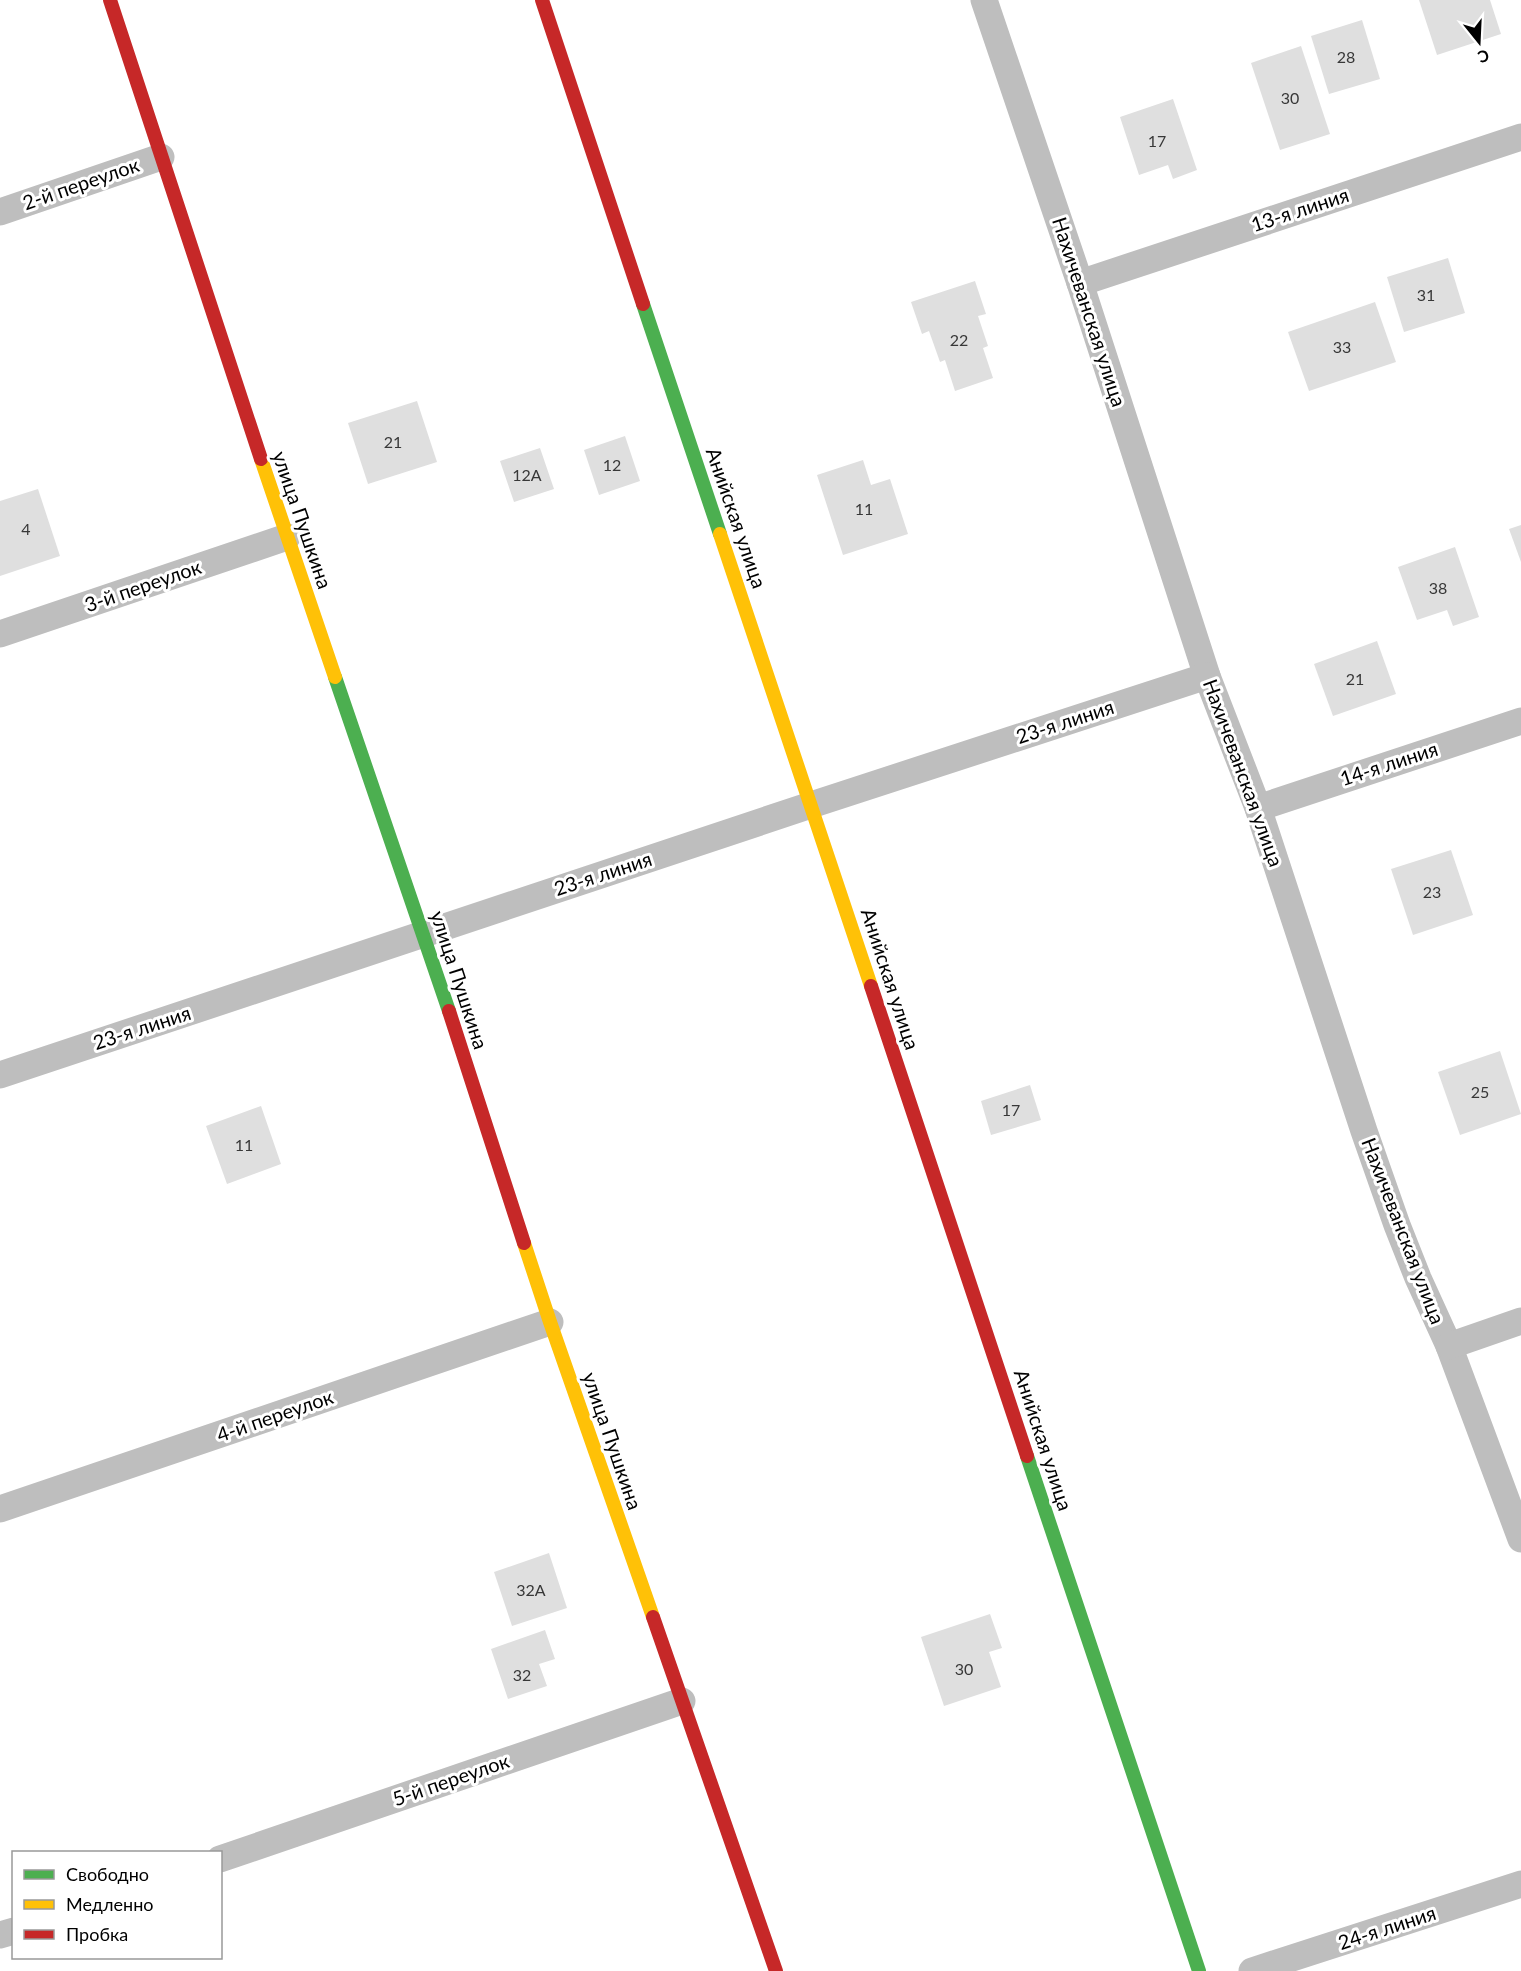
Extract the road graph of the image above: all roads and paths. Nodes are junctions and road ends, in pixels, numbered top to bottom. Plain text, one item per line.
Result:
1 (110, 0) edge
2 (542, 0) edge
3 (984, 0) edge
4 (1521, 137) edge
5 (161, 157) junction
6 (0, 212) edge
7 (1080, 283) junction
8 (287, 537) junction
9 (0, 634) edge
10 (1208, 676) junction
11 (1521, 721) edge
12 (811, 805) junction
13 (1258, 808) junction
14 (424, 934) junction
15 (0, 1075) edge
16 (1521, 1321) edge
17 (550, 1322) junction
18 (1449, 1346) junction
19 (0, 1509) edge
20 (1521, 1539) edge
21 (682, 1701) junction
22 (222, 1858) edge
23 (1521, 1884) edge
24 (776, 1971) edge
25 (1199, 1971) edge
26 (1252, 1971) edge

1 - 5 street, улица Пушкина
2 - 12 street, Анийская улица
3 - 7 street, Нахичеванская улица
4 - 7 street, 13-я линия
5 - 6 street, 2-й переулок
5 - 8 street, улица Пушкина
7 - 10 street, Нахичеванская улица
8 - 9 street, 3-й переулок
8 - 14 street, улица Пушкина
10 - 12 street, 23-я линия
10 - 13 street, Нахичеванская улица
11 - 13 street, 14-я линия
12 - 14 street, 23-я линия
12 - 25 street, Анийская улица
13 - 18 street, Нахичеванская улица
14 - 15 street, 23-я линия
14 - 17 street, улица Пушкина
16 - 18 street
17 - 19 street, 4-й переулок
17 - 21 street, улица Пушкина
18 - 20 street, Нахичеванская улица
21 - 22 street, 5-й переулок
21 - 24 street, улица Пушкина
23 - 26 street, 24-я линия

